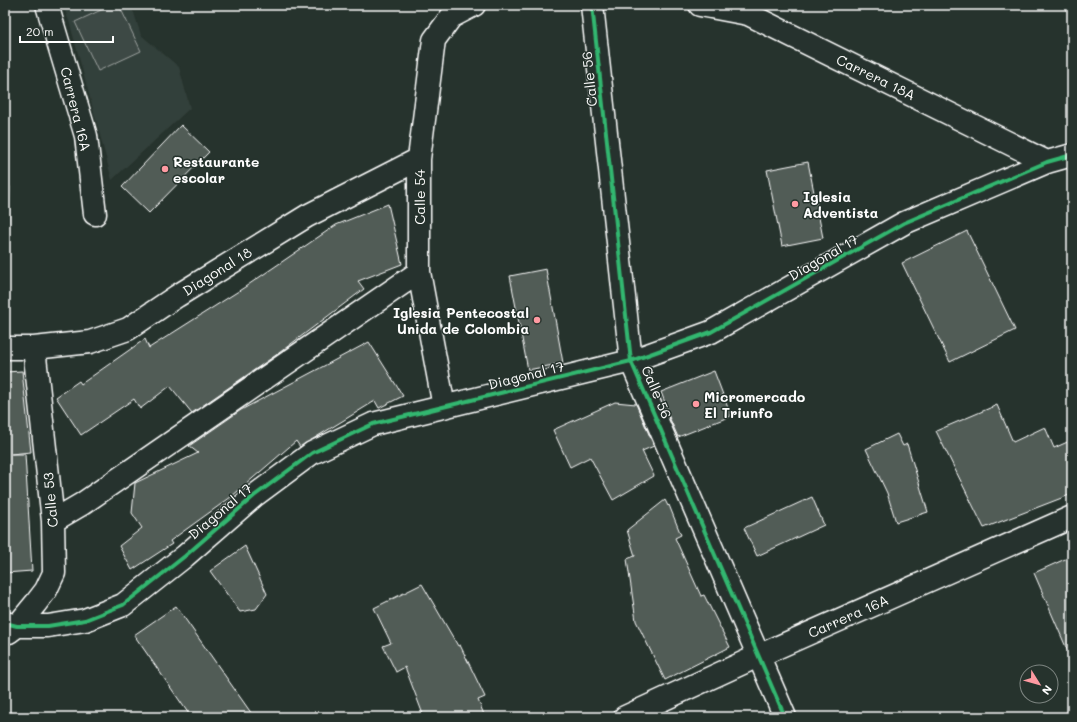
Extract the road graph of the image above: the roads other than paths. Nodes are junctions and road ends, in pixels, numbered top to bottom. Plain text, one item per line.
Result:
1 (48, 5) edge
2 (474, 5) edge
3 (592, 5) edge
4 (700, 5) edge
5 (1072, 155) edge
6 (419, 159) junction
7 (1047, 162) junction
8 (96, 214) dead end
9 (419, 272) junction
10 (5, 348) edge
11 (34, 348) junction
12 (631, 361) junction
13 (444, 407) junction
14 (1072, 517) edge
15 (53, 521) junction
16 (9, 628) edge
17 (758, 656) junction
18 (625, 717) edge
19 (785, 717) edge

1 - 8 street, Carrera 16A
2 - 6 street, Calle 54
3 - 12 street, Calle 56
4 - 7 street, Carrera 18A
5 - 7 street, Diagonal 17
6 - 9 street, Calle 54
6 - 11 street, Diagonal 18
7 - 12 street, Diagonal 17
9 - 13 street, Calle 54
9 - 15 street
10 - 11 street, Diagonal 18
11 - 15 street, Calle 53
12 - 13 street, Diagonal 17
12 - 17 street, Calle 56
13 - 16 street, Diagonal 17
14 - 17 street, Carrera 16A
15 - 16 street, Calle 53
17 - 18 street, Carrera 16A
17 - 19 street, Calle 56

